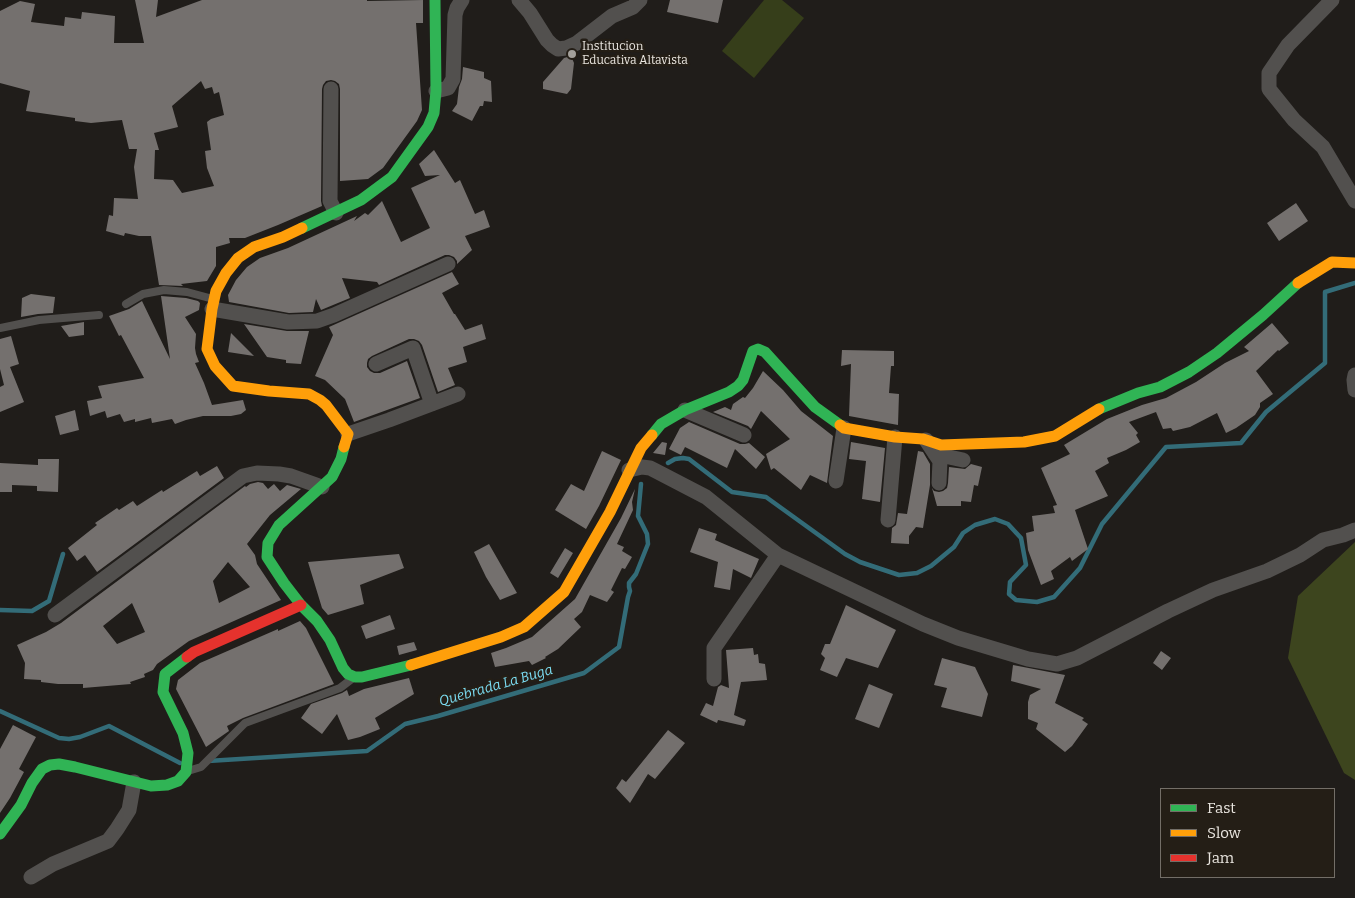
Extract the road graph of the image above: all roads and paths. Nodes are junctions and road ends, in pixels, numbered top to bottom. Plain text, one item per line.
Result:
1 (435, 0) edge
2 (462, 0) edge
3 (519, 0) edge
4 (640, 0) edge
5 (1332, 0) edge
6 (331, 88) dead end
7 (436, 91) junction
8 (1355, 201) edge
9 (336, 213) junction
10 (1355, 263) edge
11 (448, 264) dead end
12 (126, 304) dead end
13 (213, 304) junction
14 (99, 315) dead end
15 (0, 328) edge
16 (376, 364) dead end
17 (1355, 375) edge
18 (1355, 390) edge
19 (458, 394) dead end
20 (432, 404) junction
21 (685, 410) junction
22 (844, 428) junction
23 (348, 434) junction
24 (744, 435) dead end
25 (895, 438) junction
26 (926, 440) junction
27 (935, 454) junction
28 (963, 460) dead end
29 (630, 470) junction
30 (836, 481) dead end
31 (938, 483) dead end
32 (322, 487) junction
33 (888, 520) dead end
34 (1355, 530) edge
35 (778, 554) junction
36 (301, 606) junction
37 (55, 615) dead end
38 (355, 677) junction
39 (714, 680) dead end
40 (186, 772) junction
41 (134, 782) junction
42 (0, 834) edge
43 (31, 877) dead end

1 - 7 street
2 - 7 street
3 - 4 street
5 - 8 street
6 - 9 street
7 - 9 street
9 - 13 street
10 - 26 street
11 - 13 street
12 - 13 lane
13 - 23 street
14 - 15 lane
16 - 20 street
17 - 18 street
19 - 20 street
20 - 23 street
21 - 22 street
21 - 24 street
21 - 29 street
22 - 25 street
22 - 30 street
23 - 32 street
25 - 26 street
25 - 33 street
26 - 27 street
27 - 28 street
27 - 31 street
29 - 35 street
29 - 38 street
32 - 36 street
32 - 37 street
34 - 35 street
35 - 39 street
36 - 38 street
36 - 40 street
38 - 40 lane
40 - 41 street
41 - 42 street
41 - 43 street

